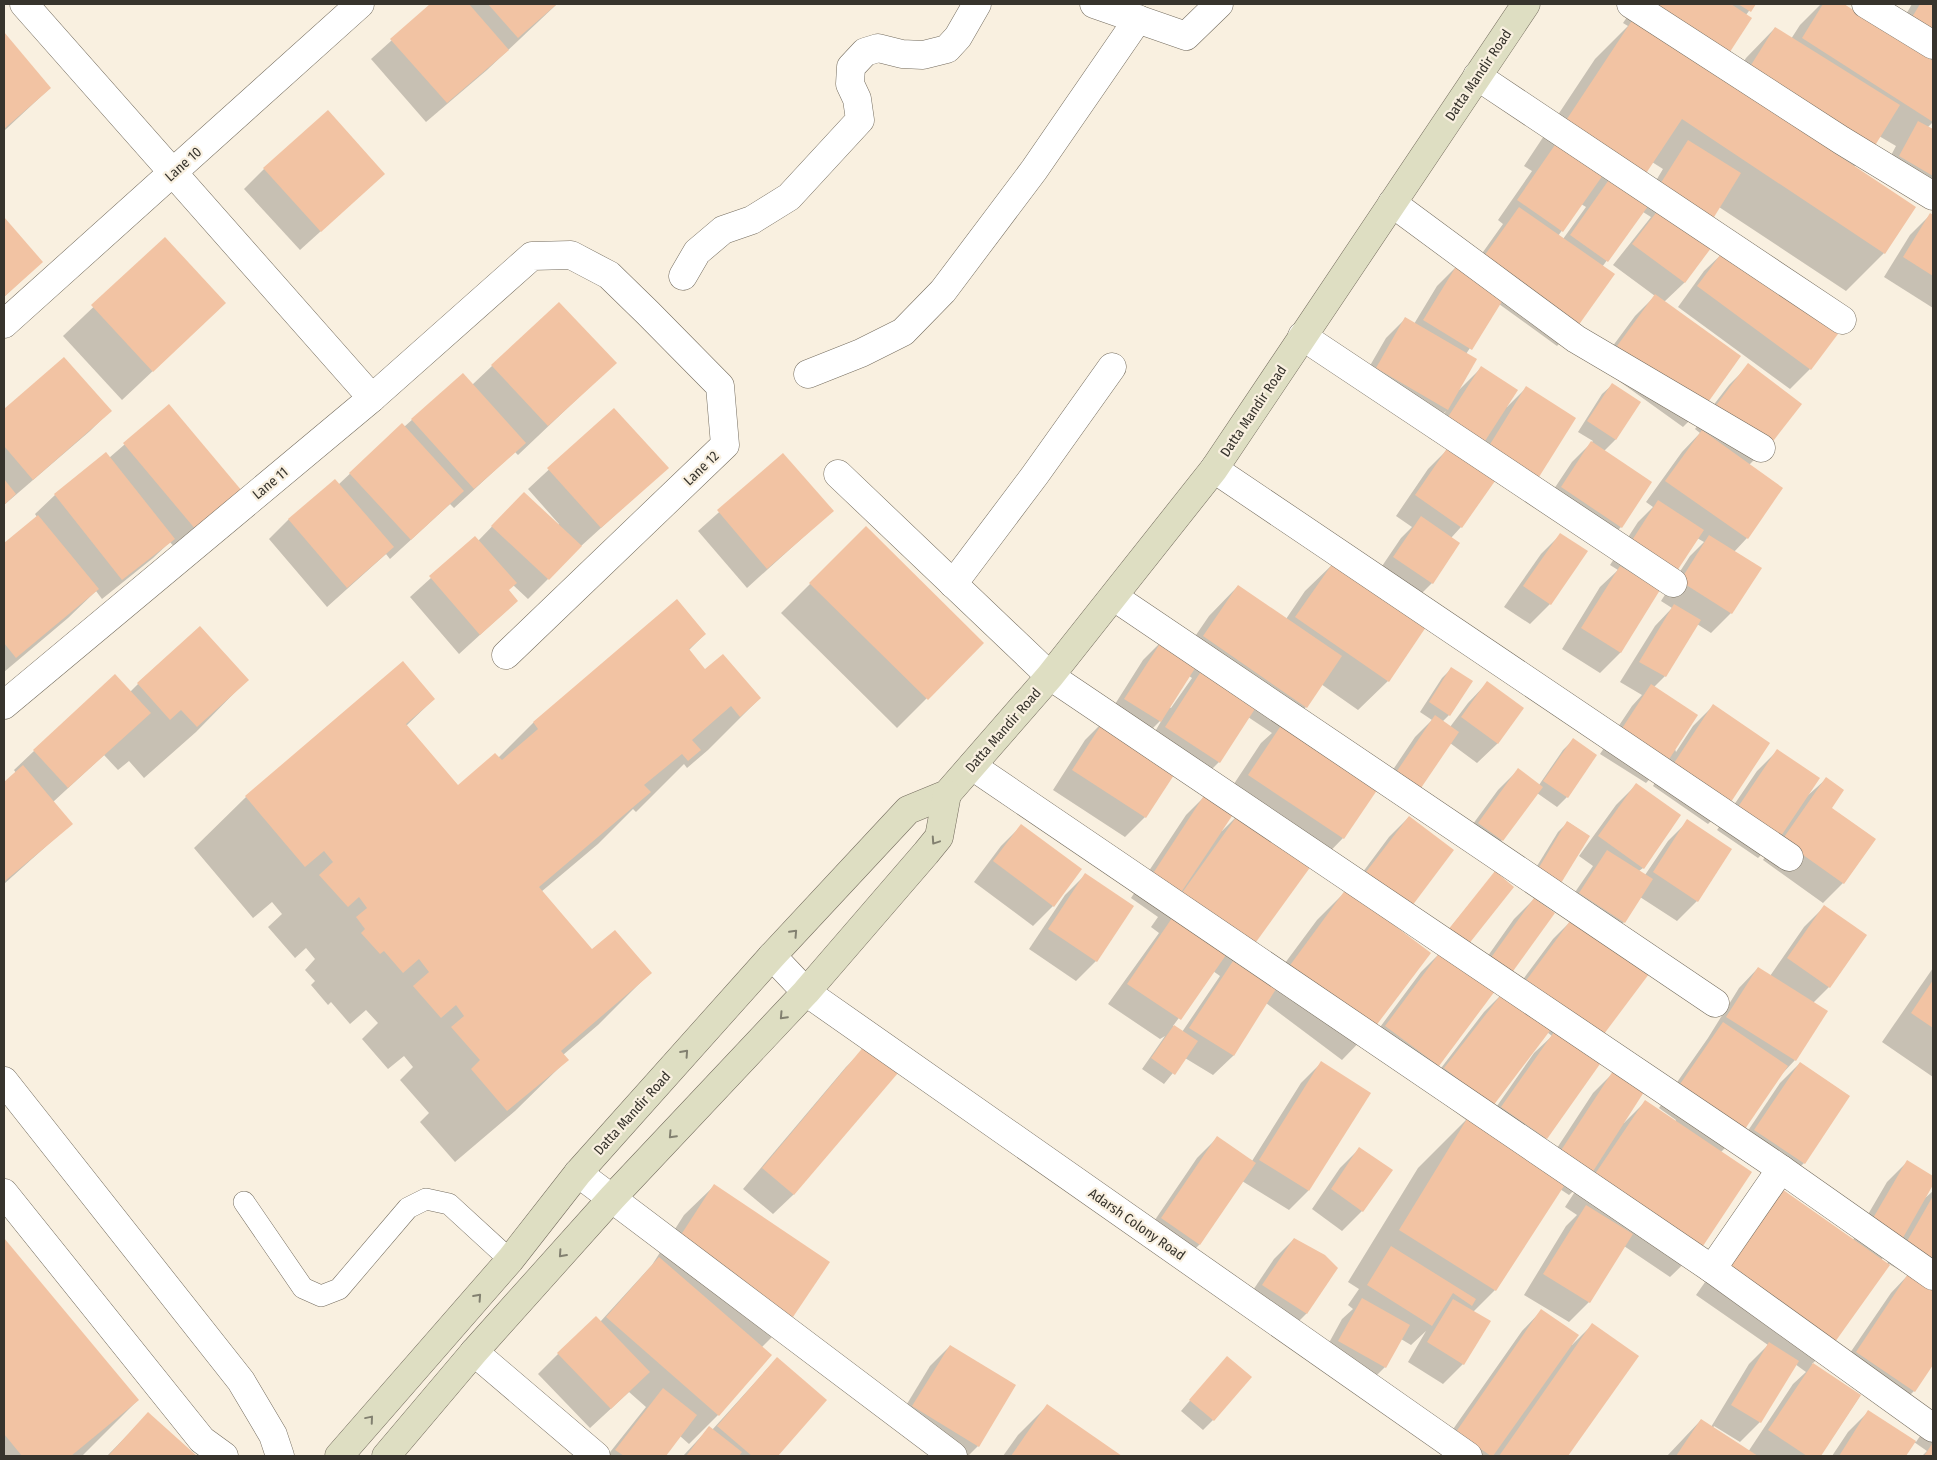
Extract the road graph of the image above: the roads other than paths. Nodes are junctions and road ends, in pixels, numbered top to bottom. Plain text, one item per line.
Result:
1 (24, 4) edge
2 (360, 4) edge
3 (977, 4) edge
4 (1094, 4) edge
5 (1219, 4) edge
6 (1526, 4) edge
7 (1632, 4) edge
8 (1866, 4) edge
9 (1138, 19) junction
10 (1933, 45) edge
11 (1477, 76) junction
12 (174, 173) junction
13 (1933, 196) edge
14 (1392, 204) junction
15 (532, 256) joint
16 (683, 276) dead end
17 (1842, 320) dead end
18 (4, 324) edge
19 (1302, 336) junction
20 (1112, 367) dead end
21 (808, 374) dead end
22 (372, 398) junction
23 (1761, 448) dead end
24 (1214, 469) junction
25 (838, 474) dead end
26 (1673, 583) dead end
27 (953, 584) junction
28 (1114, 597) junction
29 (506, 655) dead end
30 (1050, 676) junction
31 (4, 705) edge
32 (972, 766) junction
33 (947, 794) junction
34 (1789, 857) dead end
35 (772, 956) junction
36 (806, 992) junction
37 (1715, 1003) dead end
38 (4, 1082) edge
39 (1781, 1169) junction
40 (578, 1173) junction
41 (4, 1193) edge
42 (612, 1198) junction
43 (244, 1202) dead end
44 (510, 1260) junction
45 (1712, 1269) junction
46 (1933, 1276) edge
47 (474, 1352) junction
48 (1933, 1428) edge
49 (224, 1456) edge
50 (280, 1456) edge
51 (339, 1456) edge
52 (386, 1456) edge
53 (596, 1456) edge
54 (953, 1456) edge
55 (1468, 1456) edge

1 - 12 street
2 - 12 street, Lane 10
3 - 16 street
4 - 9 street
5 - 9 street
6 - 11 main road, Datta Mandir Road
7 - 13 street
8 - 10 street
9 - 21 street
11 - 14 main road, Datta Mandir Road
11 - 17 street
12 - 18 street, Lane 10
12 - 22 street
14 - 19 main road, Datta Mandir Road
14 - 23 street
15 - 22 street, Lane 11
15 - 29 street, Lane 12
19 - 24 main road, Datta Mandir Road
19 - 26 street
20 - 27 street
22 - 31 street, Lane 11
24 - 28 main road, Datta Mandir Road
24 - 34 street
25 - 27 street
27 - 30 street
28 - 30 main road, Datta Mandir Road
28 - 37 street
30 - 32 main road, Datta Mandir Road
30 - 39 street
32 - 33 main road, Datta Mandir Road
32 - 45 street
35 -> 33 main road, Datta Mandir Road
33 -> 36 main road
35 - 36 street, Adarsh Colony Road
40 -> 35 main road, Datta Mandir Road
36 -> 42 main road
36 - 55 street, Adarsh Colony Road
38 - 50 street
39 - 45 street
39 - 46 street
40 - 42 street
40 - 44 main road, Datta Mandir Road
41 - 49 street
42 -> 47 main road
42 - 54 street
43 - 44 lane
51 -> 44 main road, Datta Mandir Road
45 - 48 street
47 - 52 main road
47 - 53 street

